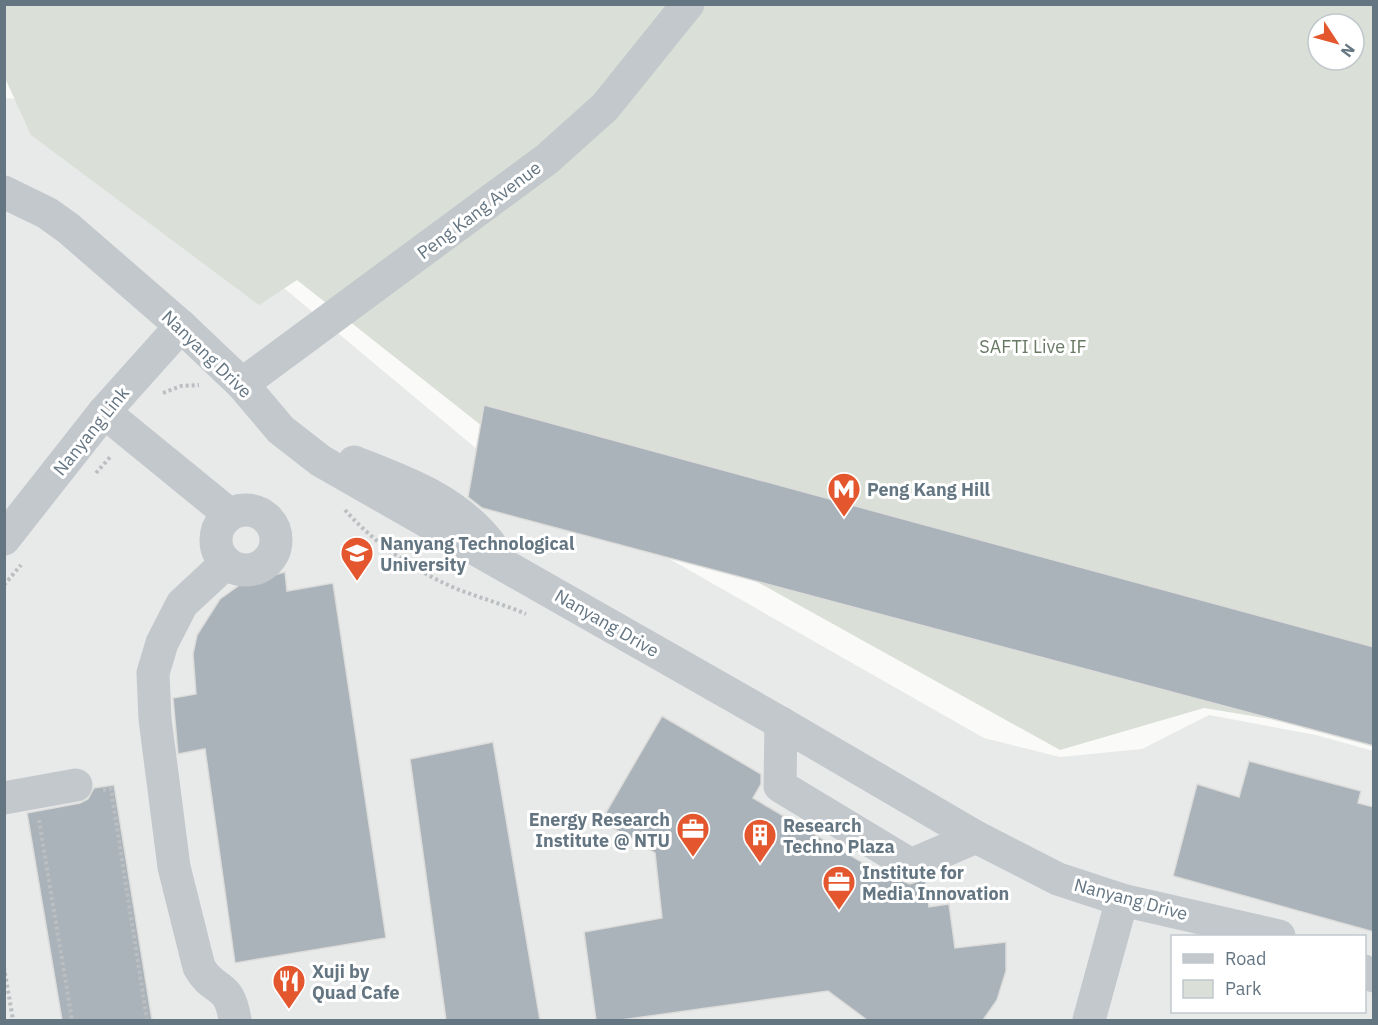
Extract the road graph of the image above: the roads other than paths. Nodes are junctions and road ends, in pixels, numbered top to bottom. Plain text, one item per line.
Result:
1 (688, 4) edge
2 (4, 192) edge
3 (181, 326) junction
4 (242, 384) junction
5 (104, 412) junction
6 (283, 431) junction
7 (321, 461) junction
8 (229, 514) junction
9 (4, 539) edge
10 (226, 563) junction
11 (507, 567) junction
12 (552, 592) junction
13 (781, 723) junction
14 (88, 788) road end
15 (4, 798) edge
16 (976, 837) junction
17 (1122, 900) junction
18 (1275, 935) edge
19 (235, 1020) edge
20 (1089, 1020) edge

1 - 4 street, Peng Kang Avenue
2 - 3 street, Nanyang Drive
3 - 4 street, Nanyang Drive
3 - 5 street, Nanyang Link
4 - 6 street, Nanyang Drive
5 - 8 street
5 - 9 street, Nanyang Link
6 - 7 street, Nanyang Drive
6 - 11 street
7 - 11 street, Nanyang Drive
7 - 12 street
8 - 10 street
8 - 10 street
10 - 19 street
11 - 12 street, Nanyang Drive
12 - 13 street, Nanyang Drive
13 - 16 street, Nanyang Drive
13 - 16 street
14 - 15 street
16 - 17 street, Nanyang Drive
17 - 18 street, Nanyang Drive
17 - 20 street

